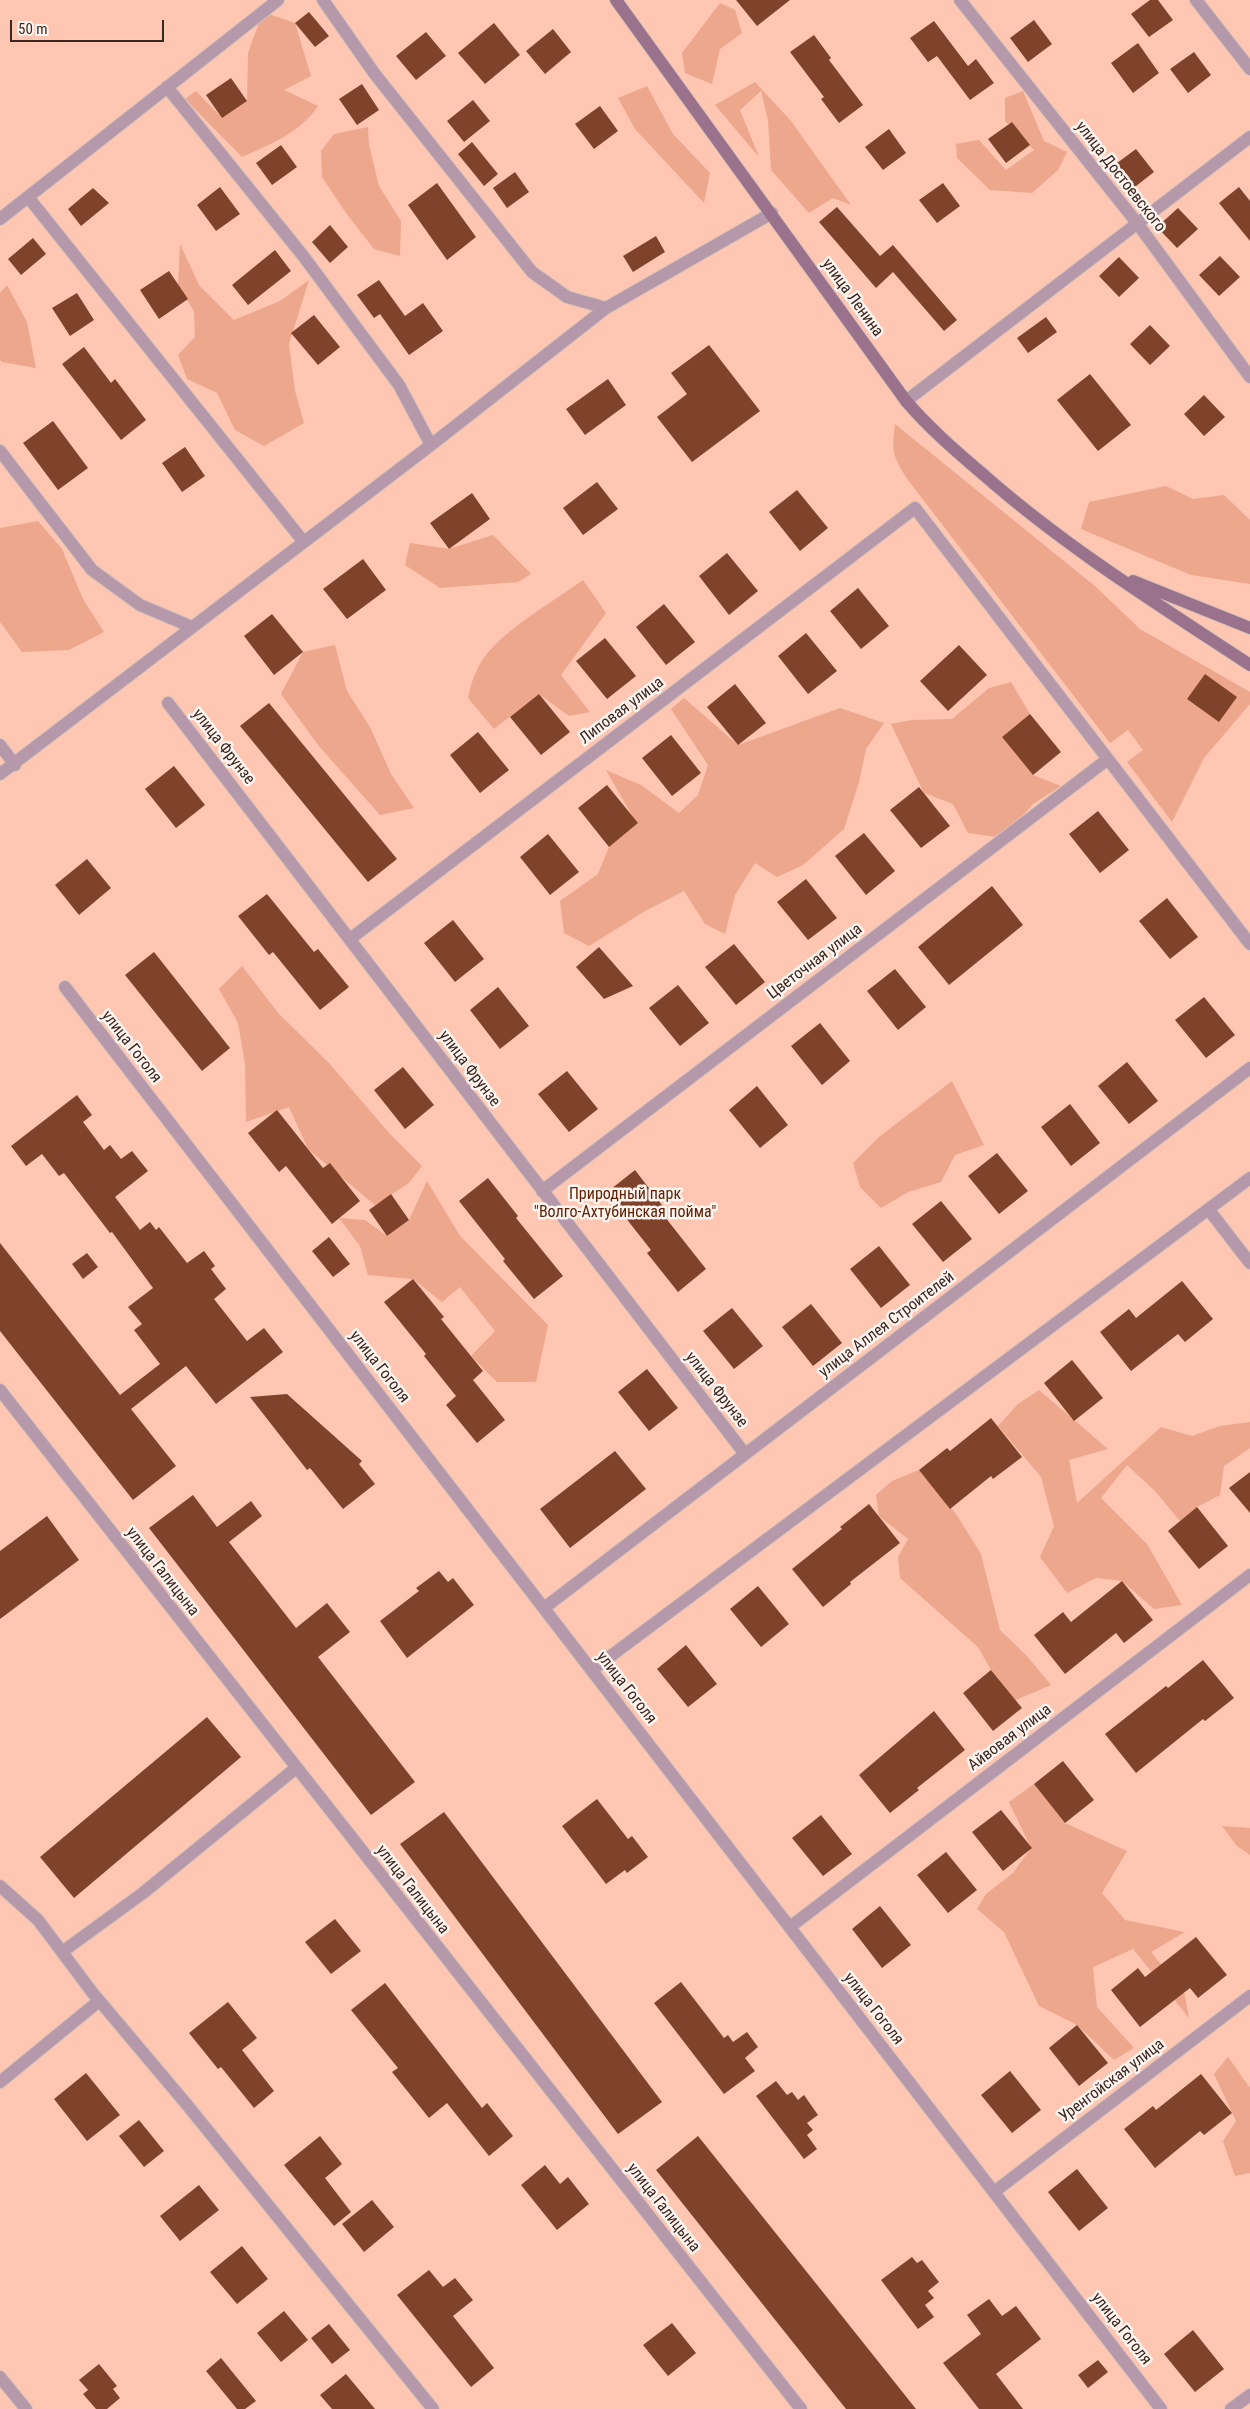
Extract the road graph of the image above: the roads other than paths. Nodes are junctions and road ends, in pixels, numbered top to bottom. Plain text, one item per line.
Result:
1 (278, 0) edge
2 (323, 0) edge
3 (616, 0) edge
4 (960, 0) edge
5 (1196, 0) edge
6 (1250, 70) edge
7 (167, 87) junction
8 (1250, 137) edge
9 (28, 197) junction
10 (772, 213) junction
11 (0, 220) edge
12 (1138, 224) junction
13 (606, 308) junction
14 (1250, 377) edge
15 (906, 401) junction
16 (431, 445) junction
17 (0, 451) edge
18 (303, 541) junction
19 (1107, 571) junction
20 (192, 627) junction
21 (1250, 628) edge
22 (1250, 665) edge
23 (168, 703) dead end
24 (0, 745) edge
25 (1108, 759) junction
26 (15, 764) junction
27 (0, 774) edge
28 (350, 939) junction
29 (1250, 944) edge
30 (65, 987) dead end
31 (1250, 1068) edge
32 (1250, 1178) edge
33 (542, 1190) junction
34 (1209, 1210) junction
35 (1250, 1263) edge
36 (0, 1390) edge
37 (745, 1454) junction
38 (1250, 1575) edge
39 (544, 1608) junction
40 (592, 1670) junction
41 (296, 1768) junction
42 (0, 1886) edge
43 (790, 1927) junction
44 (62, 1952) junction
45 (1250, 1996) edge
46 (99, 2000) junction
47 (0, 2082) edge
48 (994, 2192) junction
49 (0, 2376) edge
50 (1250, 2395) edge
51 (26, 2409) edge
52 (433, 2409) edge
53 (801, 2409) edge
54 (1161, 2409) edge
55 (1232, 2409) edge

1 - 7 street
2 - 13 street
3 - 10 street, улица Ленина
4 - 12 street, улица Достоевского
5 - 6 street
7 - 9 street
7 - 16 street
8 - 12 street
9 - 11 street
9 - 18 street
10 - 13 street
10 - 15 street, улица Ленина
12 - 14 street, улица Достоевского
12 - 15 street
13 - 16 street
15 - 19 street, улица Ленина
16 - 18 street
17 - 20 street
18 - 20 street
19 - 21 street
19 - 22 street
20 - 26 street
23 - 28 street, улица Фрунзе
24 - 26 street
25 - 28 street, Липовая улица
25 - 29 street
25 - 33 street, Цветочная улица
26 - 27 street
28 - 33 street, улица Фрунзе
30 - 39 street, улица Гоголя
31 - 37 street, улица Аллея Строителей
32 - 34 street
33 - 37 street, улица Фрунзе
34 - 35 street
34 - 40 street
36 - 41 street, улица Галицына
37 - 39 street, улица Аллея Строителей
38 - 43 street, Айвовая улица
39 - 40 street, улица Гоголя
40 - 43 street, улица Гоголя
41 - 44 street
41 - 53 street, улица Галицына
42 - 44 street
43 - 48 street, улица Гоголя
44 - 46 street
45 - 48 street, Уренгойская улица
46 - 47 street
46 - 52 street
48 - 54 street, улица Гоголя
49 - 51 street
50 - 55 street

